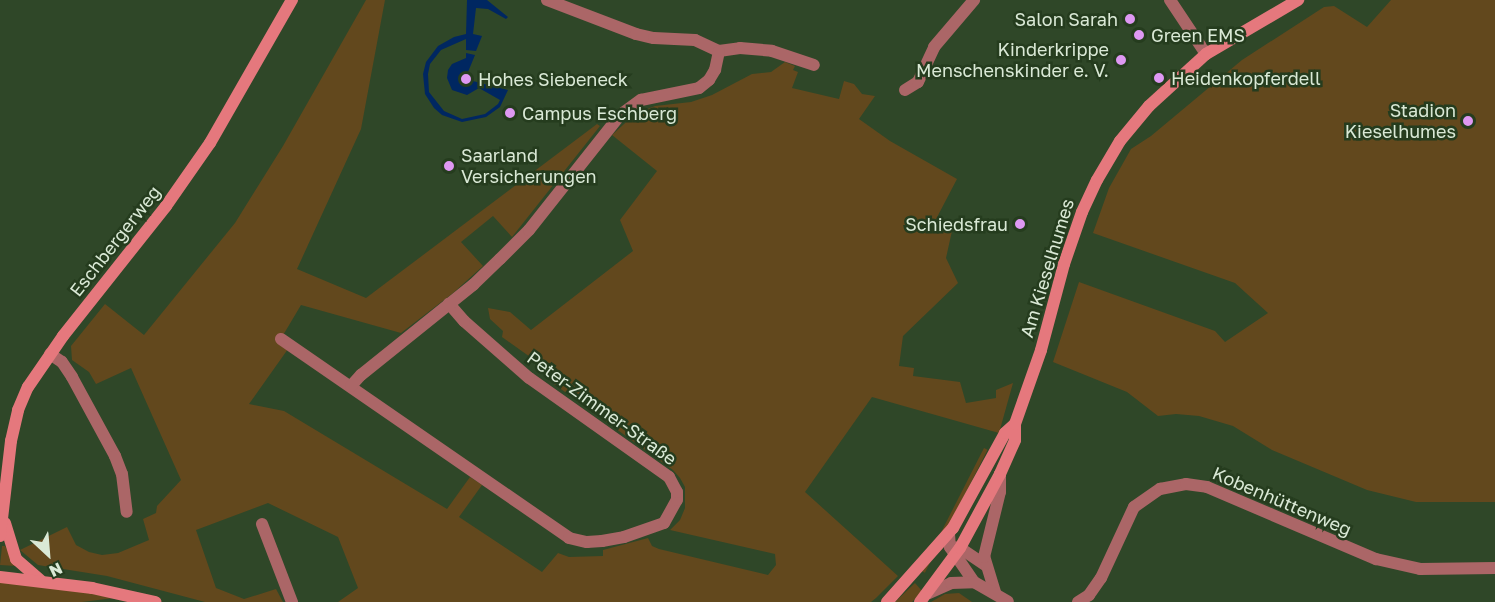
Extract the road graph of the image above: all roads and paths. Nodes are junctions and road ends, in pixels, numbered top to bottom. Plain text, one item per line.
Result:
1 (292, 0) edge
2 (547, 0) edge
3 (974, 0) edge
4 (1170, 0) edge
5 (1298, 0) edge
6 (719, 51) junction
7 (1206, 54) junction
8 (814, 65) dead end
9 (905, 90) dead end
10 (449, 304) junction
11 (281, 339) dead end
12 (50, 354) junction
13 (351, 386) junction
14 (1015, 424) junction
15 (4, 460) edge
16 (1000, 474) junction
17 (127, 512) dead end
18 (4, 516) junction
19 (262, 524) dead end
20 (949, 534) junction
21 (0, 536) edge
22 (936, 550) junction
23 (955, 550) junction
24 (985, 565) junction
25 (1495, 568) edge
26 (0, 577) edge
27 (40, 580) junction
28 (974, 582) junction
29 (994, 592) junction
30 (924, 598) edge
31 (155, 602) edge
32 (292, 602) edge
33 (887, 602) edge
34 (1008, 602) edge
35 (1078, 602) edge

1 - 12 street, Eschbergerweg
2 - 6 street
3 - 9 street
4 - 7 street
5 - 7 street, Am Kieselhumes
6 - 8 street
6 - 10 street
7 - 14 street, Am Kieselhumes
10 - 13 street
10 - 13 street, Peter-Zimmer-Straße
11 - 13 street, Peter-Zimmer-Straße
12 - 15 street, Eschbergerweg
12 - 17 street
14 - 16 street, Am Kieselhumes
14 - 20 street, Am Kieselhumes
15 - 18 street, Eschbergerweg
16 - 23 street, Am Kieselhumes
16 - 24 street
18 - 21 street, Eschbergerweg
18 - 27 street, Eschbergerweg
19 - 32 street
20 - 22 street, Am Kieselhumes
20 - 23 street
22 - 23 street
22 - 33 street, Am Kieselhumes
23 - 24 street
23 - 28 street
23 - 30 street, Am Kieselhumes
24 - 29 street
25 - 35 street, Kobenhüttenweg
26 - 27 street
27 - 31 street
28 - 29 street
28 - 30 street
29 - 34 street

